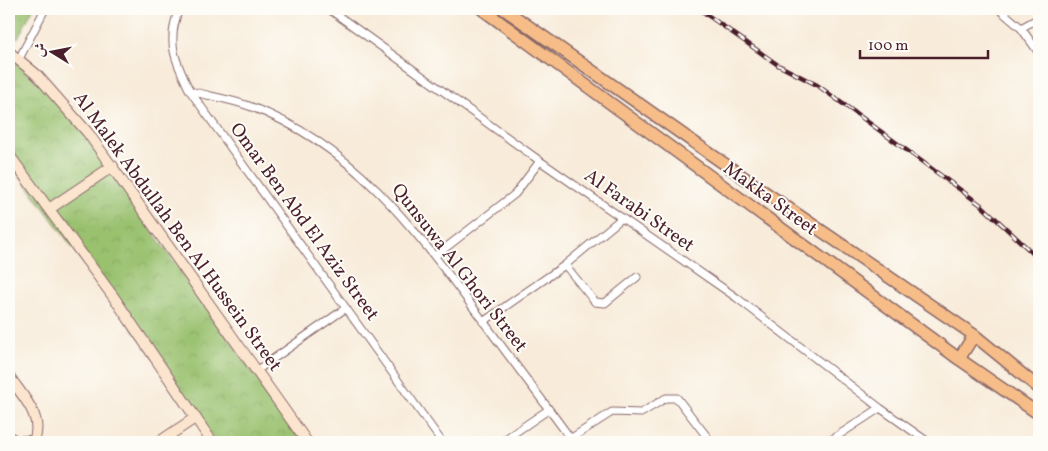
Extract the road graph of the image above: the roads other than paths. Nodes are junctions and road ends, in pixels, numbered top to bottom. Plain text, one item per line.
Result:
1 (45, 9) edge
2 (179, 9) edge
3 (329, 9) edge
4 (482, 9) edge
5 (504, 9) edge
6 (999, 9) edge
7 (1039, 18) edge
8 (1021, 28) junction
9 (9, 52) edge
10 (1039, 53) edge
11 (19, 58) junction
12 (190, 91) junction
13 (9, 155) edge
14 (540, 161) junction
15 (113, 166) junction
16 (49, 209) junction
17 (622, 218) junction
18 (435, 256) junction
19 (565, 265) junction
20 (637, 278) dead end
21 (346, 308) junction
22 (483, 322) junction
23 (974, 335) junction
24 (959, 359) junction
25 (256, 371) junction
26 (9, 376) edge
27 (1039, 388) edge
28 (880, 408) junction
29 (548, 410) junction
30 (1039, 414) edge
31 (195, 418) junction
32 (9, 438) edge
33 (572, 441) edge
34 (35, 442) edge
35 (158, 442) edge
36 (212, 442) edge
37 (307, 442) edge
38 (442, 442) edge
39 (501, 442) edge
40 (711, 442) edge
41 (828, 442) edge
42 (928, 442) edge

1 - 11 street
2 - 12 street, Omar Ben Abd El Aziz Street
3 - 14 street, Al Farabi Street
4 - 24 main road, Makka Street
5 - 23 main road, Makka Street
6 - 8 street
7 - 8 street
8 - 10 street
9 - 11 main road, Al Malek Abdullah Ben Al Hussein Street
11 - 15 main road, Al Malek Abdullah Ben Al Hussein Street
12 - 18 street, Qunsuwa Al Ghori Street
12 - 21 street, Omar Ben Abd El Aziz Street
13 - 16 main road
14 - 17 street, Al Farabi Street
14 - 18 street
15 - 16 main road
15 - 25 main road, Al Malek Abdullah Ben Al Hussein Street
16 - 31 main road
17 - 19 street
17 - 28 street, Al Farabi Street
18 - 22 street, Qunsuwa Al Ghori Street
19 - 20 street
19 - 22 street
21 - 25 street
21 - 38 street, Omar Ben Abd El Aziz Street
22 - 29 street, Qunsuwa Al Ghori Street
23 - 24 main road
23 - 27 main road, Makka Street
24 - 30 main road, Makka Street
25 - 37 main road, Al Malek Abdullah Ben Al Hussein Street
26 - 34 main road
28 - 41 street
28 - 42 street, Al Farabi Street
29 - 33 street, Qunsuwa Al Ghori Street
29 - 39 street
31 - 35 main road
31 - 36 main road
32 - 34 main road
33 - 40 street

